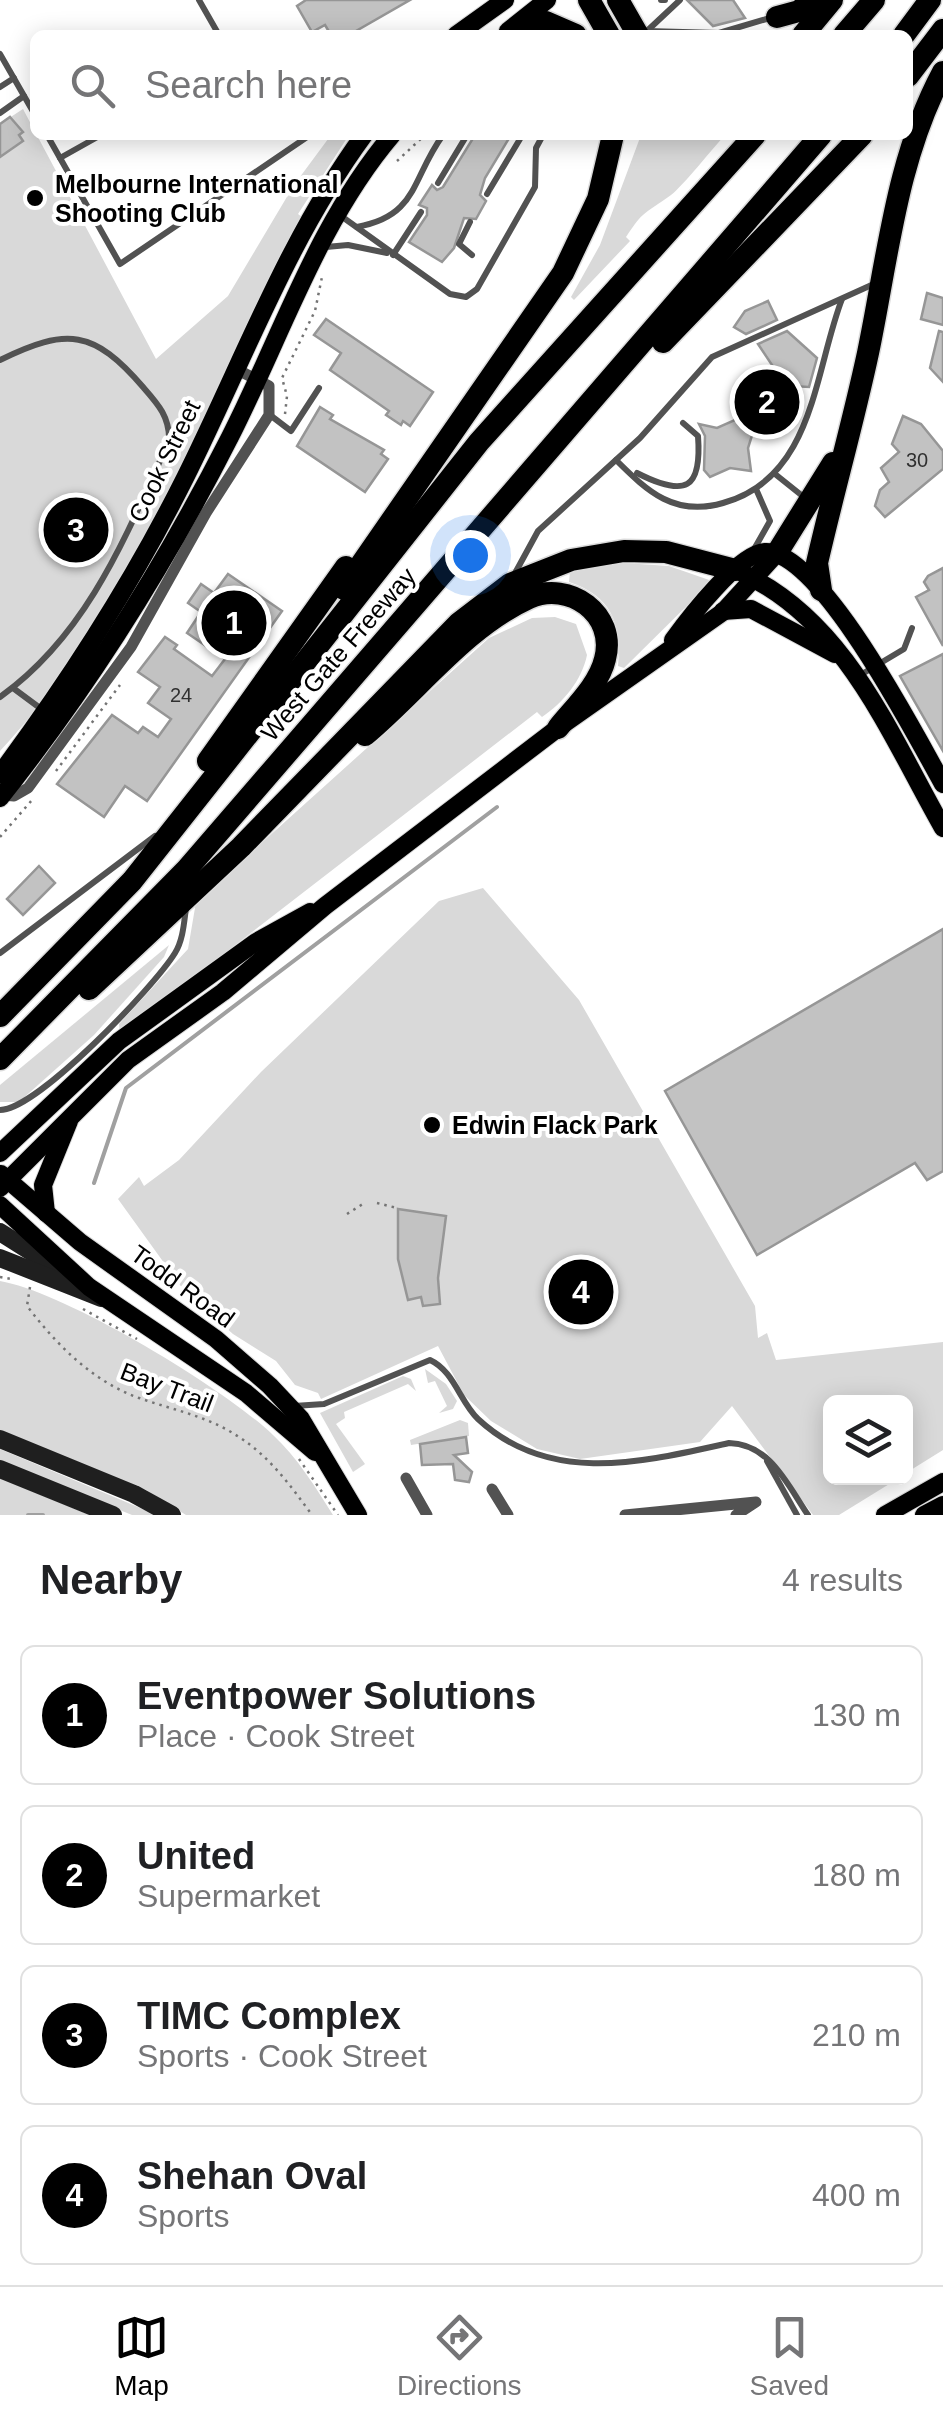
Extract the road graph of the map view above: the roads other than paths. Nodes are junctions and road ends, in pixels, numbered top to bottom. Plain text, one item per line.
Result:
1 (199, 0) edge
2 (504, 0) edge
3 (547, 0) edge
4 (589, 0) edge
5 (618, 0) edge
6 (680, 0) edge
7 (812, 0) edge
8 (832, 0) edge
9 (874, 0) edge
10 (930, 0) edge
11 (778, 17) joint
12 (216, 30) edge
13 (463, 30) edge
14 (512, 30) edge
15 (521, 30) edge
16 (564, 30) edge
17 (606, 30) edge
18 (639, 30) edge
19 (646, 30) edge
20 (731, 30) edge
21 (807, 30) edge
22 (848, 30) edge
23 (908, 30) edge
24 (943, 30) edge
25 (0, 54) edge
26 (913, 69) edge
27 (943, 72) edge
28 (14, 78) junction
29 (0, 87) edge
30 (24, 96) junction
31 (30, 106) edge
32 (0, 113) edge
33 (49, 140) edge
34 (92, 140) edge
35 (303, 140) edge
36 (361, 140) edge
37 (389, 140) edge
38 (440, 140) edge
39 (464, 140) edge
40 (519, 140) edge
41 (541, 140) edge
42 (612, 140) edge
43 (751, 140) edge
44 (817, 140) edge
45 (857, 140) edge
46 (60, 158) junction
47 (438, 183) dead end
48 (487, 194) dead end
49 (320, 200) junction
50 (421, 212) dead end
51 (338, 214) junction
52 (470, 222) dead end
53 (356, 227) junction
54 (321, 248) junction
55 (393, 255) junction
56 (472, 255) dead end
57 (882, 280) junction
58 (843, 298) junction
59 (0, 360) edge
60 (499, 362) junction
61 (236, 369) junction
62 (258, 378) junction
63 (319, 388) dead end
64 (269, 415) junction
65 (852, 416) junction
66 (683, 423) dead end
67 (550, 453) junction
68 (616, 460) junction
69 (637, 473) dead end
70 (775, 474) junction
71 (756, 489) junction
72 (810, 504) junction
73 (777, 553) junction
74 (745, 569) junction
75 (152, 573) junction
76 (510, 584) junction
77 (821, 590) junction
78 (158, 599) junction
79 (723, 612) junction
80 (912, 628) dead end
81 (666, 648) junction
82 (846, 661) junction
83 (876, 668) junction
84 (856, 678) junction
85 (13, 688) junction
86 (281, 690) junction
87 (0, 697) edge
88 (45, 712) junction
89 (558, 728) junction
90 (0, 774) edge
91 (304, 784) junction
92 (943, 784) edge
93 (1, 796) edge
94 (943, 828) edge
95 (154, 847) junction
96 (188, 897) junction
97 (325, 906) junction
98 (0, 953) edge
99 (0, 1016) edge
100 (2, 1058) edge
101 (86, 1096) junction
102 (0, 1110) edge
103 (22, 1129) junction
104 (0, 1138) edge
105 (0, 1152) edge
106 (2, 1180) edge
107 (0, 1205) edge
108 (46, 1213) junction
109 (0, 1232) edge
110 (0, 1258) edge
111 (89, 1287) junction
112 (106, 1300) junction
113 (288, 1406) junction
114 (0, 1439) edge
115 (319, 1456) junction
116 (767, 1460) junction
117 (0, 1469) edge
118 (406, 1478) dead end
119 (943, 1482) edge
120 (492, 1489) dead end
121 (943, 1504) edge
122 (113, 1515) edge
123 (172, 1515) edge
124 (358, 1515) edge
125 (427, 1515) edge
126 (508, 1515) edge
127 (626, 1515) edge
128 (736, 1515) edge
129 (797, 1515) edge
130 (808, 1515) edge
131 (884, 1515) edge
132 (924, 1515) edge

1 - 12 lane
2 - 13 main road
3 - 14 main road
4 - 17 highway
5 - 18 highway
6 - 19 lane
7 - 11 highway
8 - 21 highway
9 - 22 highway
10 - 23 highway
11 - 20 lane
15 - 16 highway
24 - 26 highway
25 - 28 lane
27 - 57 highway
28 - 29 lane
28 - 30 lane
30 - 31 lane
30 - 32 lane
33 - 46 lane
34 - 46 lane
35 - 46 lane
36 - 49 main road, Cook Street
37 - 51 main road, Cook Street
38 - 53 lane
39 - 47 lane
40 - 48 lane
41 - 55 lane
42 - 60 highway
43 - 86 highway, West Gate Freeway
44 - 67 highway, West Gate Freeway
45 - 67 highway
49 - 51 lane
49 - 61 main road, Cook Street
50 - 55 lane
51 - 53 lane
51 - 54 main road, Cook Street
52 - 56 lane
53 - 55 lane
54 - 55 lane
54 - 62 main road, Cook Street
57 - 58 lane
57 - 65 highway
58 - 68 lane
58 - 70 lane
59 - 85 lane
60 - 86 highway
60 - 95 highway
61 - 62 street
61 - 88 main road, Cook Street
62 - 64 street
62 - 75 main road, Cook Street
63 - 64 lane
64 - 78 street, Cook Street
65 - 72 highway
65 - 77 highway
66 - 69 lane
67 - 100 highway, West Gate Freeway
68 - 71 lane
68 - 76 lane
70 - 71 lane
70 - 72 lane
71 - 74 lane
72 - 73 highway
73 - 74 main road
73 - 77 main road
74 - 76 highway
74 - 79 main road
74 - 81 main road
74 - 82 main road
75 - 78 street
75 - 93 main road, Cook Street
76 - 91 highway
77 - 83 main road
78 - 93 street, Cook Street
79 - 81 main road
79 - 82 main road
80 - 83 lane
81 - 89 main road
82 - 84 main road
83 - 84 lane
83 - 92 main road
84 - 94 main road
85 - 87 lane
85 - 88 lane
86 - 95 highway, West Gate Freeway
88 - 90 main road, Cook Street
89 - 91 highway
89 - 97 main road
91 - 96 highway
95 - 98 lane
95 - 99 highway, West Gate Freeway
96 - 100 highway
96 - 102 lane
97 - 101 main road
97 - 103 main road
101 - 106 main road
101 - 108 main road
103 - 104 main road
103 - 105 main road
106 - 108 main road, Todd Road
107 - 111 main road, Todd Road
108 - 113 main road, Todd Road
109 - 111 street, Todd Road
110 - 112 street
111 - 112 main road, Todd Road
112 - 115 main road, Todd Road
113 - 115 main road, Todd Road
113 - 116 lane
114 - 123 street
115 - 124 main road, Todd Road
116 - 129 lane
116 - 130 lane
117 - 122 street
118 - 125 street
119 - 131 main road
120 - 126 street
121 - 132 main road
127 - 128 street

